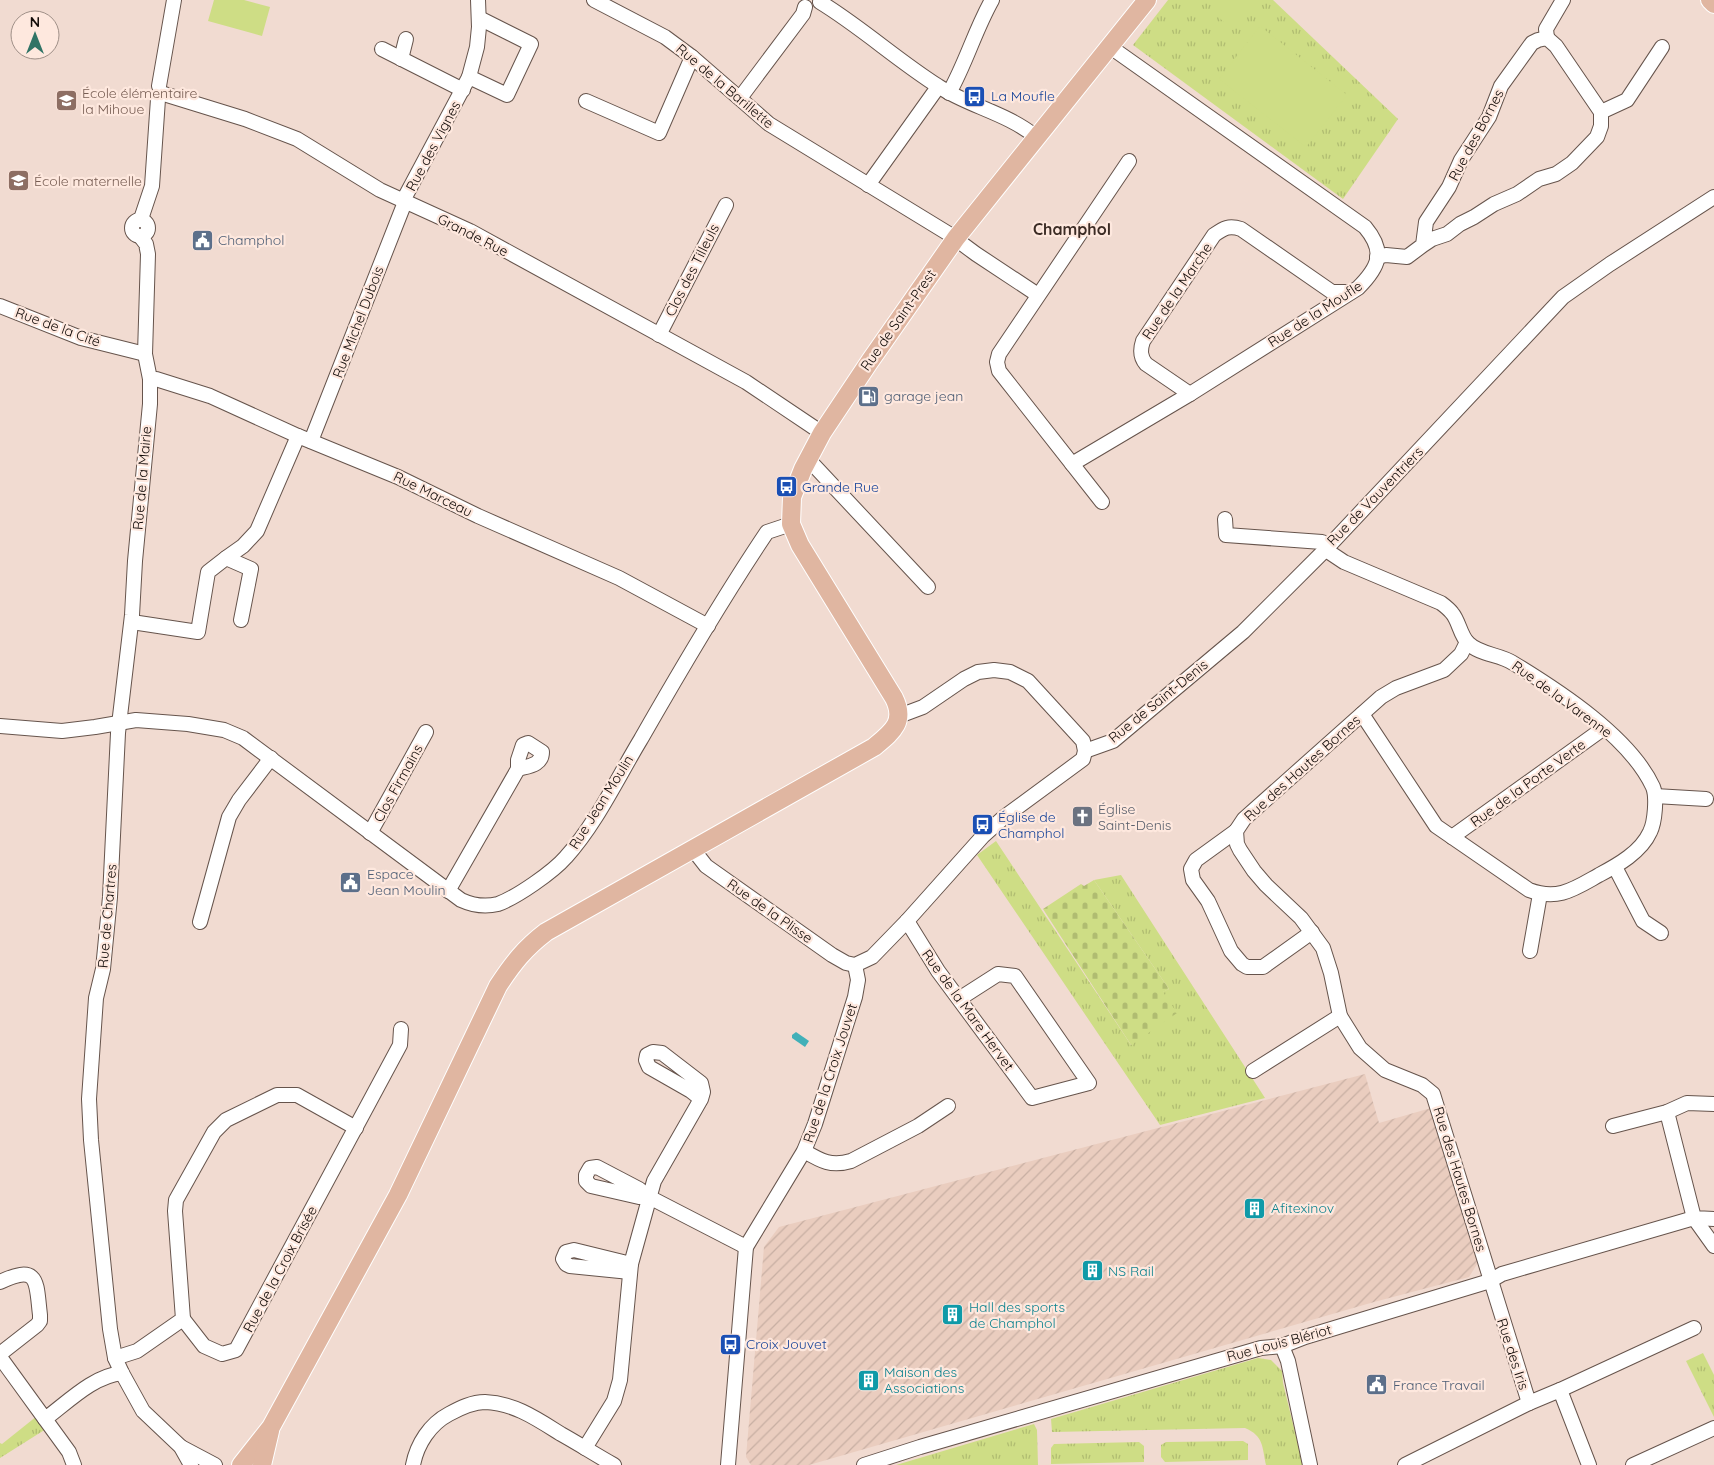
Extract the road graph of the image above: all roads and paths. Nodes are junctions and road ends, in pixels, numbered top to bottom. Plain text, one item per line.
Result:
1 (174, 0) edge
2 (478, 0) edge
3 (594, 0) edge
4 (992, 0) edge
5 (1147, 0) edge
6 (1562, 0) edge
7 (1710, 0) edge
8 (820, 1) edge
9 (802, 4) edge
10 (1714, 4) edge
11 (479, 18) junction
12 (1547, 38) junction
13 (406, 39) dead end
14 (1109, 46) junction
15 (1662, 46) dead end
16 (382, 49) dead end
17 (692, 57) junction
18 (401, 59) junction
19 (469, 77) junction
20 (463, 90) junction
21 (944, 90) junction
22 (160, 93) junction
23 (740, 98) junction
24 (586, 101) dead end
25 (1601, 112) junction
26 (1036, 137) junction
27 (1129, 161) dead end
28 (868, 185) junction
29 (1714, 197) edge
30 (405, 202) junction
31 (726, 205) dead end
32 (956, 238) junction
33 (1423, 245) junction
34 (1377, 257) junction
35 (1040, 292) junction
36 (1352, 292) junction
37 (0, 306) edge
38 (659, 335) junction
39 (145, 354) junction
40 (150, 379) junction
41 (1190, 394) junction
42 (822, 433) junction
43 (305, 439) junction
44 (808, 459) junction
45 (1072, 464) junction
46 (1102, 502) dead end
47 (1225, 519) dead end
48 (791, 524) junction
49 (1326, 549) junction
50 (226, 558) junction
51 (928, 587) dead end
52 (241, 620) dead end
53 (132, 622) junction
54 (708, 626) junction
55 (1467, 642) junction
56 (1362, 714) junction
57 (899, 716) junction
58 (120, 722) junction
59 (0, 726) edge
60 (1604, 728) junction
61 (426, 732) dead end
62 (1085, 751) junction
63 (271, 758) junction
64 (518, 769) dead end
65 (1655, 796) junction
66 (1706, 799) dead end
67 (1236, 831) junction
68 (370, 833) junction
69 (1452, 838) junction
70 (692, 848) junction
71 (1614, 867) junction
72 (448, 891) junction
73 (1540, 894) junction
74 (907, 921) junction
75 (200, 922) dead end
76 (1312, 932) junction
77 (1661, 933) dead end
78 (1530, 951) dead end
79 (855, 965) junction
80 (959, 999) junction
81 (1340, 1016) junction
82 (400, 1029) dead end
83 (1253, 1070) dead end
84 (701, 1099) dead end
85 (1714, 1104) edge
86 (948, 1106) dead end
87 (1667, 1112) junction
88 (1613, 1126) dead end
89 (356, 1128) junction
90 (804, 1151) junction
91 (649, 1197) junction
92 (1694, 1218) junction
93 (1714, 1220) edge
94 (1714, 1246) edge
95 (746, 1247) junction
96 (1490, 1281) junction
97 (0, 1282) edge
98 (183, 1319) junction
99 (1694, 1328) dead end
100 (1282, 1346) junction
101 (0, 1356) edge
102 (116, 1358) junction
103 (122, 1373) junction
104 (1560, 1390) junction
105 (1529, 1403) junction
106 (45, 1419) junction
107 (271, 1427) junction
108 (1714, 1428) edge
109 (181, 1447) junction
110 (585, 1448) junction
111 (74, 1465) edge
112 (191, 1465) edge
113 (215, 1465) edge
114 (241, 1465) edge
115 (262, 1465) edge
116 (413, 1465) edge
117 (614, 1465) edge
118 (728, 1465) edge
119 (864, 1465) edge
120 (1310, 1465) edge
121 (1405, 1465) edge
122 (1589, 1465) edge
123 (1633, 1465) edge

1 - 22 street
2 - 11 street, Rue des Vignes
3 - 17 street, Rue de la Barillette
4 - 21 street
5 - 14 main road, Rue de Saint-Prest
6 - 12 street
7 - 10 main road
8 - 9 street
8 - 21 street
9 - 23 street
11 - 19 street, Rue des Vignes
11 - 19 street
12 - 25 street
12 - 33 street, Rue des Bornes
13 - 18 street
14 - 26 main road, Rue de Saint-Prest
14 - 34 street
15 - 25 street
16 - 18 street, Rue des Vignes
17 - 23 street, Rue de la Barillette
17 - 24 street
18 - 20 street, Rue des Vignes
19 - 20 street, Rue des Vignes
20 - 30 street, Rue des Vignes
21 - 26 street
21 - 28 street
22 - 30 street, Grande Rue
22 - 39 street, Rue de la Mairie
23 - 28 street, Rue de la Barillette
25 - 33 street
26 - 32 main road, Rue de Saint-Prest
27 - 35 street
28 - 32 street, Rue de la Barillette
29 - 49 street, Rue de Vauventriers
30 - 38 street, Grande Rue
30 - 43 street, Rue Michel Dubois
31 - 38 street, Clos des Tilleuls
32 - 35 street
32 - 42 main road, Rue de Saint-Prest
33 - 34 street
34 - 36 street, Rue de la Moufle
35 - 45 street
36 - 41 street, Rue de la Moufle
36 - 41 street, Rue de la Marche
37 - 39 street, Rue de la Cité
38 - 42 street, Grande Rue
39 - 40 street, Rue de la Mairie
40 - 43 street, Rue Marceau
40 - 53 street, Rue de la Mairie
41 - 45 street, Rue de la Moufle
42 - 44 main road, Rue de Saint-Prest
43 - 50 street, Rue Michel Dubois
43 - 54 street, Rue Marceau
44 - 48 main road, Rue de Saint-Prest
44 - 51 street
45 - 46 street
47 - 49 street, Rue de Vauventriers
48 - 54 street, Rue Jean Moulin
48 - 57 main road, Rue de Saint-Prest
49 - 55 street
49 - 62 street, Rue de Saint-Denis
50 - 52 street
50 - 53 street, Rue Michel Dubois
53 - 58 street, Rue de la Mairie
54 - 72 street, Rue Jean Moulin
55 - 56 street, Rue des Hautes Bornes
55 - 60 street, Rue de la Varenne
56 - 67 street, Rue des Hautes Bornes
56 - 69 street
57 - 62 street
57 - 70 main road
58 - 59 street, Rue Jean Moulin
58 - 63 street, Rue Jean Moulin
58 - 102 street, Rue de Chartres
60 - 65 street, Rue de la Varenne
60 - 69 street, Rue de la Porte Verte
61 - 68 street, Clos Firmains
62 - 74 street, Rue de Saint-Denis
63 - 68 street, Rue Jean Moulin
63 - 75 street
64 - 72 street
65 - 66 street
65 - 71 street
67 - 76 street, Rue des Hautes Bornes
67 - 76 street
68 - 72 street, Rue Jean Moulin
69 - 73 street
70 - 79 street, Rue de la Plisse
70 - 107 main road
71 - 73 street
71 - 77 street
73 - 78 street
74 - 79 street, Rue de Saint-Denis
74 - 80 street, Rue de la Mare Hervet
76 - 81 street, Rue des Hautes Bornes
79 - 90 street, Rue de la Croix Jouvet
80 - 80 street, Rue de la Mare Hervet
81 - 83 street
81 - 96 street, Rue des Hautes Bornes
82 - 89 street, Rue de la Croix Brisée
84 - 91 street
85 - 87 street
86 - 90 street
87 - 88 street
87 - 92 street
89 - 98 street, Rue de la Croix Brisée
89 - 98 street
90 - 95 street, Rue de la Croix Jouvet
91 - 95 street
91 - 110 street
92 - 93 street
92 - 94 street
92 - 96 street, Rue Louis Blériot
95 - 118 street, Rue de la Croix Jouvet
96 - 100 street, Rue Louis Blériot
96 - 105 street, Rue des Iris
97 - 101 street
98 - 102 street
99 - 104 street, Rue des Iris
100 - 119 street, Rue Louis Blériot
100 - 120 street
101 - 106 street
102 - 103 street, Rue de Chartres
103 - 106 street
103 - 109 street, Rue de Chartres
104 - 105 street, Rue des Iris
104 - 122 street
105 - 121 street
106 - 111 street
107 - 114 main road
107 - 115 main road
108 - 123 street
109 - 112 street
109 - 113 street
110 - 116 street
110 - 117 street

